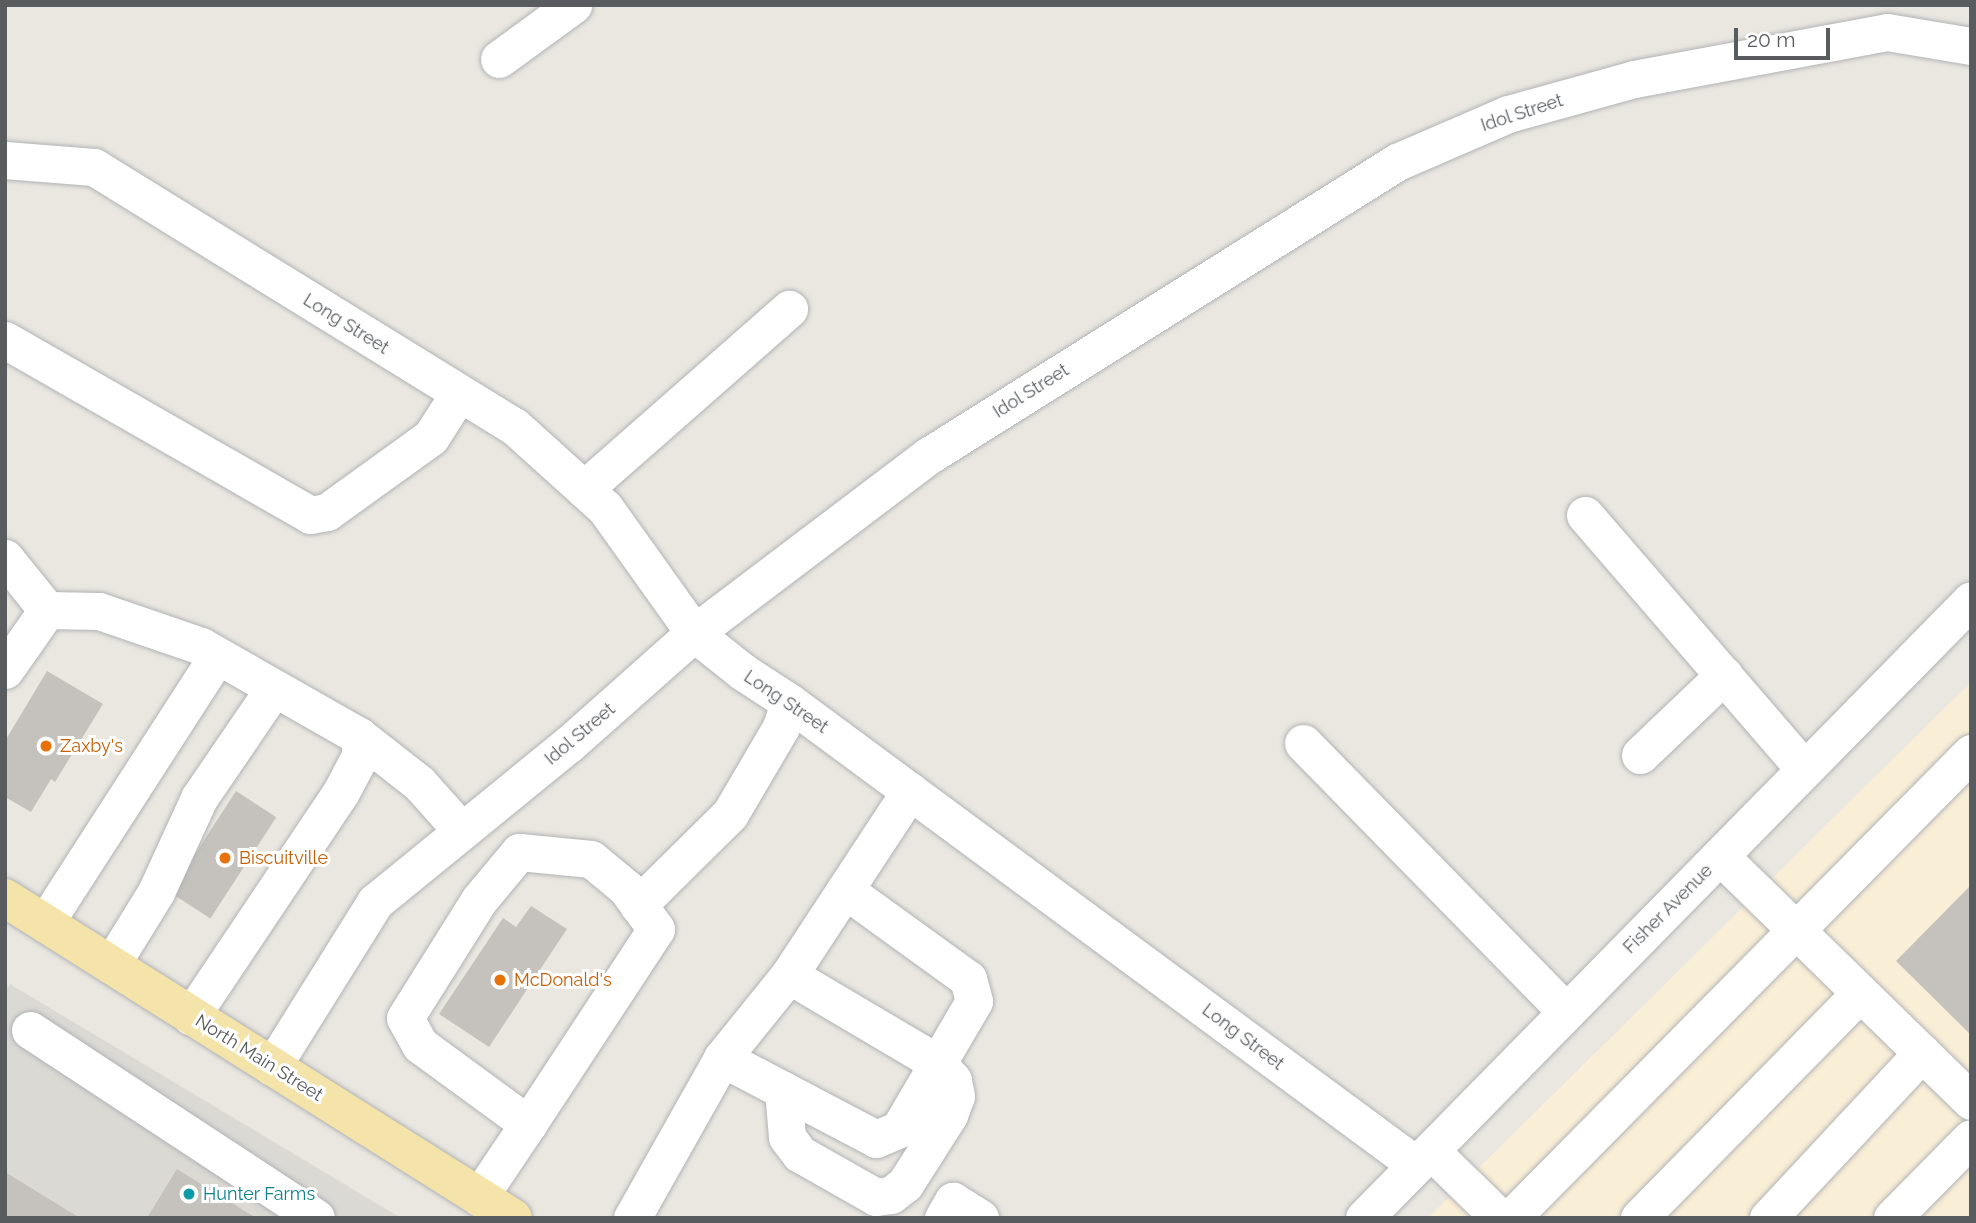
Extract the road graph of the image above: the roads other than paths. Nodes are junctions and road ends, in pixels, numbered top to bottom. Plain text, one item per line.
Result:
1 (573, 5) edge
2 (1971, 46) edge
3 (499, 59) dead end
4 (5, 160) edge
5 (789, 309) dead end
6 (5, 340) edge
7 (459, 393) junction
8 (584, 489) junction
9 (1585, 515) dead end
10 (5, 558) edge
11 (1969, 605) edge
12 (47, 610) junction
13 (694, 633) junction
14 (217, 656) junction
15 (5, 670) edge
16 (1724, 675) junction
17 (274, 688) junction
18 (789, 702) junction
19 (359, 736) junction
20 (1303, 743) dead end
21 (1971, 753) edge
22 (1640, 755) dead end
23 (1804, 769) junction
24 (911, 791) junction
25 (474, 819) junction
26 (519, 852) junction
27 (1720, 856) junction
28 (845, 890) junction
29 (5, 898) edge
30 (638, 905) junction
31 (46, 923) junction
32 (1795, 929) junction
33 (111, 965) junction
34 (789, 975) junction
35 (1860, 993) junction
36 (1566, 1012) junction
37 (191, 1016) junction
38 (30, 1030) dead end
39 (1922, 1053) junction
40 (722, 1058) junction
41 (936, 1062) junction
42 (272, 1067) junction
43 (783, 1090) junction
44 (1971, 1101) edge
45 (528, 1124) junction
46 (1971, 1138) edge
47 (1423, 1158) junction
48 (479, 1198) junction
49 (316, 1218) edge
50 (513, 1218) edge
51 (632, 1218) edge
52 (943, 1218) edge
53 (980, 1218) edge
54 (1364, 1218) edge
55 (1500, 1218) edge
56 (1511, 1218) edge
57 (1639, 1218) edge
58 (1768, 1218) edge
59 (1892, 1218) edge

1 - 3 street
2 - 13 street, Idol Street
4 - 7 street, Long Street
5 - 8 street
6 - 7 street
7 - 8 street, Long Street
8 - 13 street, Long Street
9 - 16 street
10 - 12 street
11 - 23 street, Fisher Avenue
12 - 14 street
12 - 15 street
13 - 18 street, Long Street
13 - 25 street, Idol Street
14 - 17 street
14 - 31 street
16 - 22 street
16 - 23 street
17 - 19 street
17 - 33 street
18 - 24 street, Long Street
18 - 30 street
19 - 25 street
19 - 37 street
20 - 36 street
21 - 32 street
23 - 27 street, Fisher Avenue
24 - 28 street
24 - 47 street, Long Street
25 - 26 street
25 - 42 street, Idol Street
26 - 30 street
26 - 45 street
27 - 32 street
27 - 36 street, Fisher Avenue
28 - 34 street
28 - 41 street
29 - 31 main road, North Main Street
30 - 45 street
31 - 33 main road, North Main Street
32 - 35 street
32 - 56 street
33 - 37 main road, North Main Street
34 - 40 street
34 - 41 street
35 - 39 street
35 - 57 street
36 - 47 street, Fisher Avenue
37 - 42 main road, North Main Street
38 - 49 street
39 - 44 street
39 - 58 street
40 - 43 street
40 - 51 street
41 - 43 street
41 - 43 street
42 - 48 main road, North Main Street
45 - 48 street
46 - 59 street
47 - 54 street, Fisher Avenue
47 - 55 street, Long Street
48 - 50 main road, North Main Street
52 - 53 street

